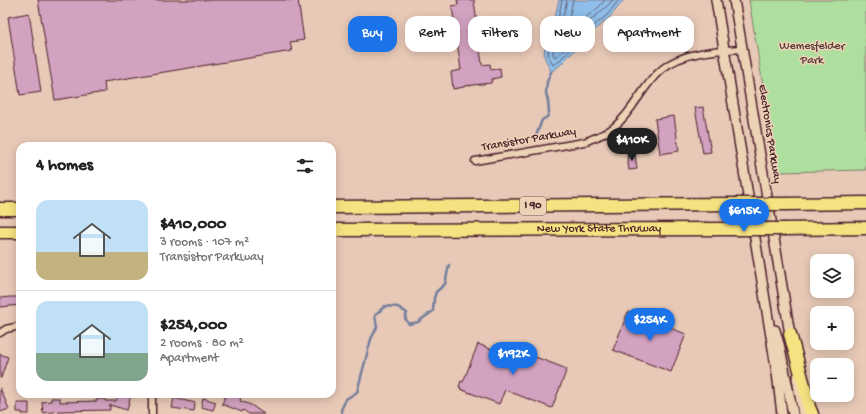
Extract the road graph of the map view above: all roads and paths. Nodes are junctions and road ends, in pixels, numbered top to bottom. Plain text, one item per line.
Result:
1 (716, 0) edge
2 (734, 0) edge
3 (725, 49) junction
4 (742, 49) junction
5 (475, 161) dead end
6 (866, 203) edge
7 (336, 207) edge
8 (0, 209) edge
9 (16, 209) edge
10 (816, 228) junction
11 (866, 228) edge
12 (336, 230) edge
13 (0, 232) edge
14 (16, 232) edge
15 (866, 235) edge
16 (765, 294) junction
17 (16, 327) edge
18 (0, 333) edge
19 (790, 334) junction
20 (152, 398) edge
21 (152, 414) edge
22 (782, 414) edge
23 (793, 414) edge
24 (803, 414) edge
25 (812, 414) edge

1 - 3 main road
2 - 4 main road, Electronics Parkway
3 - 4 street, Transistor Parkway
3 - 5 street, Transistor Parkway
3 - 16 main road
4 - 19 main road, Electronics Parkway
6 - 7 highway, New York State Thruway / I 90, bridge
8 - 9 highway
10 - 11 highway, New York State Thruway / I 90
10 - 12 highway, New York State Thruway / I 90, bridge
10 - 15 highway
13 - 14 highway
16 - 22 main road
16 - 23 main road
17 - 18 street
19 - 24 main road, Electronics Parkway
19 - 25 highway
20 - 21 street

